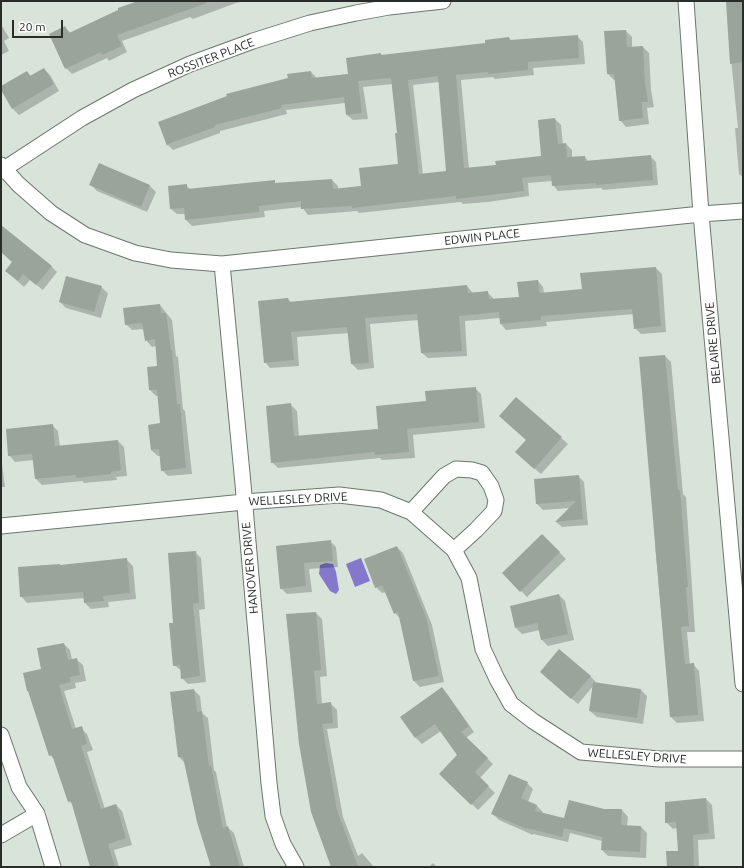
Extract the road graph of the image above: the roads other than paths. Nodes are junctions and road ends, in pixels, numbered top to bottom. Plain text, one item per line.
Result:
1 (443, 1) edge
2 (686, 1) edge
3 (2, 168) edge
4 (743, 211) edge
5 (701, 214) junction
6 (222, 264) junction
7 (244, 502) junction
8 (411, 512) junction
9 (1, 526) edge
10 (454, 550) junction
11 (743, 684) edge
12 (1, 735) edge
13 (743, 759) edge
14 (37, 814) junction
15 (1, 835) edge
16 (53, 867) edge
17 (296, 867) edge

1 - 3 street, ROSSITER PLACE
2 - 5 street, BELAIRE DRIVE
3 - 6 street, EDWIN PLACE
4 - 5 street, EDWIN PLACE
5 - 6 street, EDWIN PLACE
5 - 11 street, BELAIRE DRIVE
6 - 7 street, HANOVER DRIVE
7 - 8 street, WELLESLEY DRIVE
7 - 9 street, WELLESLEY DRIVE
7 - 17 street, HANOVER DRIVE
8 - 10 street, WELLESLEY DRIVE
8 - 10 street
10 - 13 street, WELLESLEY DRIVE
12 - 14 street
14 - 15 street
14 - 16 street

